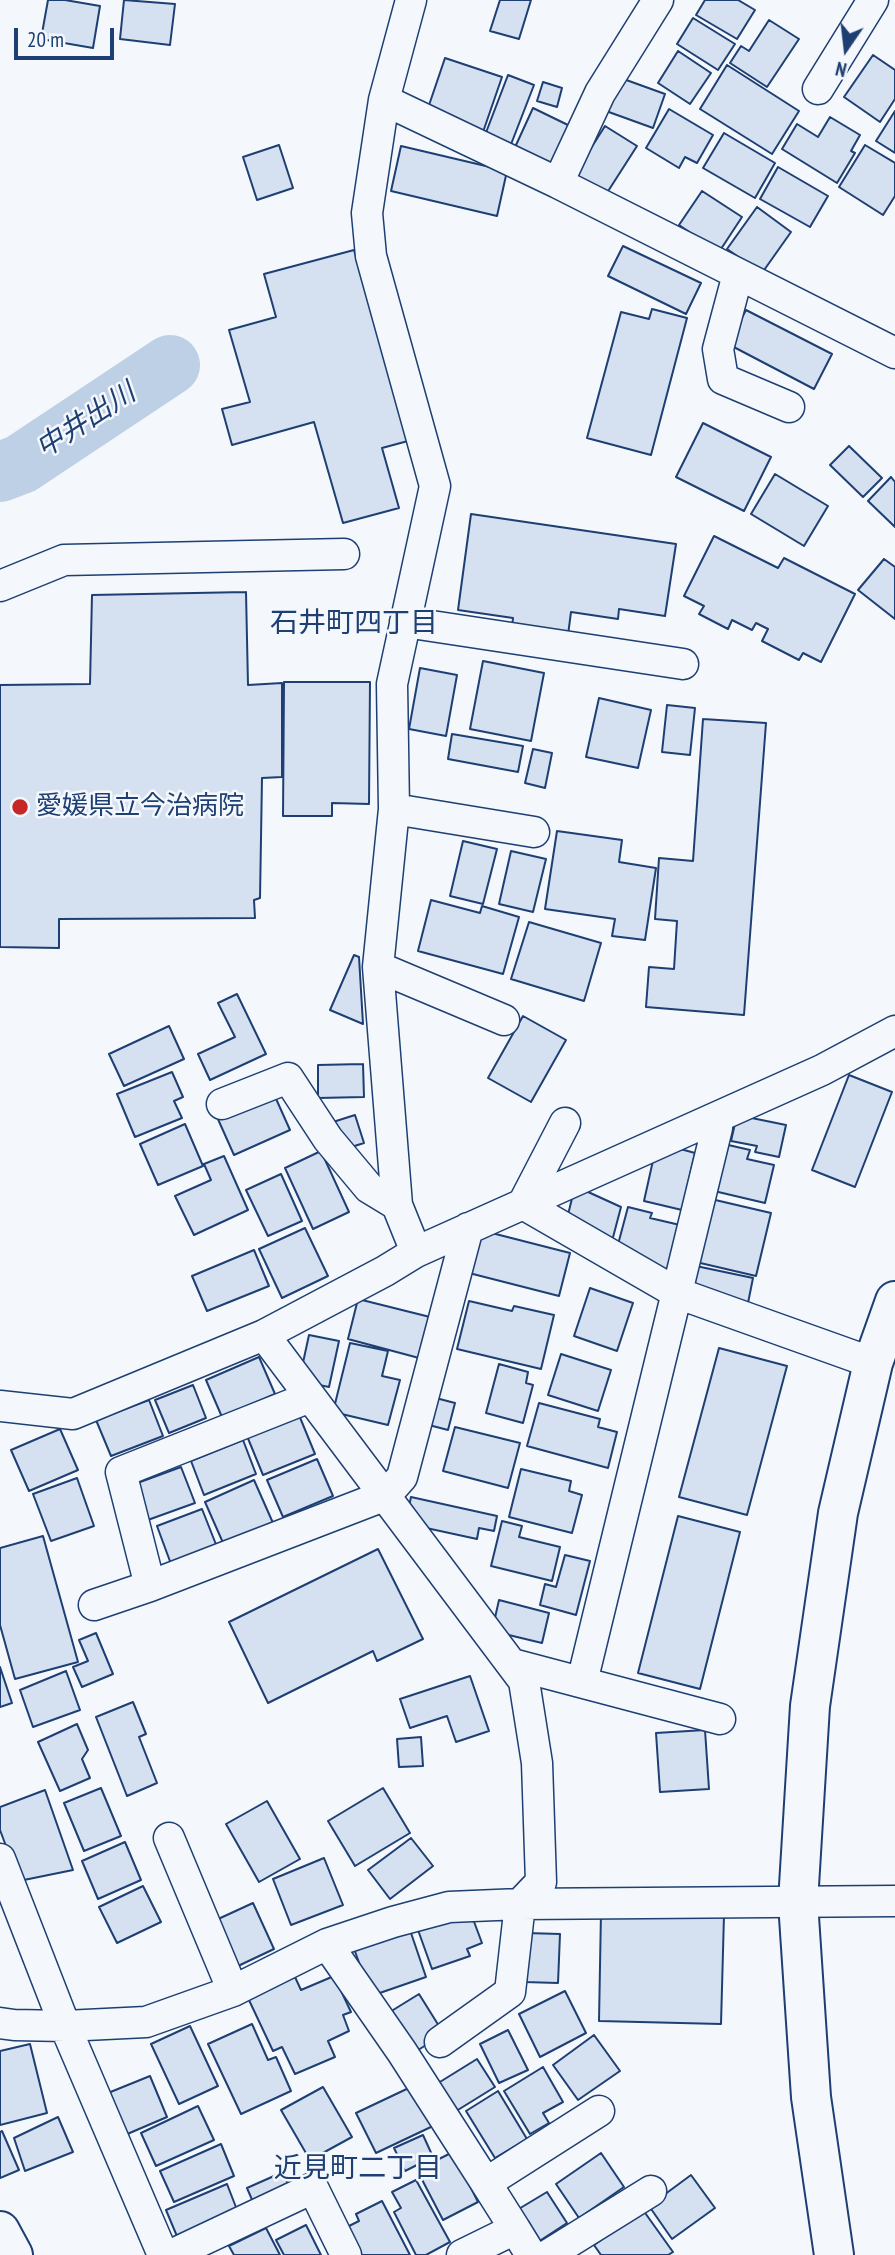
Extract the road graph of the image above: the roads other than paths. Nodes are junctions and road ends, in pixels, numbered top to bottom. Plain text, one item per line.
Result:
1 (411, 0) edge
2 (657, 0) edge
3 (873, 0) edge
4 (818, 89) dead end
5 (384, 100) junction
6 (558, 183) junction
7 (738, 274) junction
8 (895, 353) edge
9 (789, 407) dead end
10 (344, 554) dead end
11 (0, 586) edge
12 (405, 622) junction
13 (683, 664) dead end
14 (394, 808) junction
15 (534, 832) dead end
16 (378, 967) junction
17 (504, 1020) dead end
18 (895, 1031) edge
19 (222, 1104) dead end
20 (565, 1122) dead end
21 (717, 1128) dead end
22 (523, 1204) junction
23 (397, 1205) junction
24 (468, 1228) junction
25 (416, 1252) junction
26 (677, 1293) junction
27 (895, 1301) edge
28 (264, 1335) junction
29 (873, 1363) junction
30 (310, 1397) junction
31 (0, 1406) edge
32 (386, 1495) junction
33 (150, 1586) junction
34 (94, 1605) dead end
35 (512, 1664) junction
36 (582, 1682) junction
37 (720, 1719) dead end
38 (169, 1838) dead end
39 (0, 1859) edge
40 (895, 1901) edge
41 (798, 1902) junction
42 (520, 1904) junction
43 (327, 1944) junction
44 (233, 1991) junction
45 (0, 2023) edge
46 (65, 2026) junction
47 (440, 2042) dead end
48 (599, 2111) dead end
49 (486, 2183) junction
50 (651, 2191) dead end
51 (515, 2229) junction
52 (0, 2231) edge
53 (13, 2255) edge
54 (163, 2255) edge
55 (171, 2255) edge
56 (346, 2255) edge
57 (462, 2255) edge
58 (531, 2255) edge
59 (548, 2255) edge
60 (834, 2255) edge

1 - 5 street
2 - 6 street
3 - 4 street
5 - 6 street
5 - 12 street
6 - 7 street
7 - 8 street
7 - 9 street
10 - 11 street
12 - 13 street
12 - 14 street
14 - 15 street
14 - 16 street
16 - 17 street
16 - 23 street
18 - 22 street
19 - 23 street
20 - 22 street
21 - 26 street
22 - 24 street
22 - 26 street
23 - 25 street
24 - 25 street
24 - 32 street
25 - 28 street
26 - 29 street
26 - 36 street
27 - 29 main road
28 - 30 street
28 - 31 street
29 - 41 main road
30 - 32 street
30 - 33 street
32 - 33 street
32 - 35 street
33 - 34 street
35 - 36 street
35 - 42 street
36 - 37 street
38 - 44 street
39 - 46 street
40 - 41 street
41 - 42 street
41 - 60 main road
42 - 43 street
42 - 47 street
43 - 44 street
43 - 49 street
44 - 46 street
45 - 46 street
46 - 54 street
48 - 49 street
49 - 51 street
50 - 59 street
51 - 57 street
51 - 58 street
52 - 53 main road
55 - 56 street

